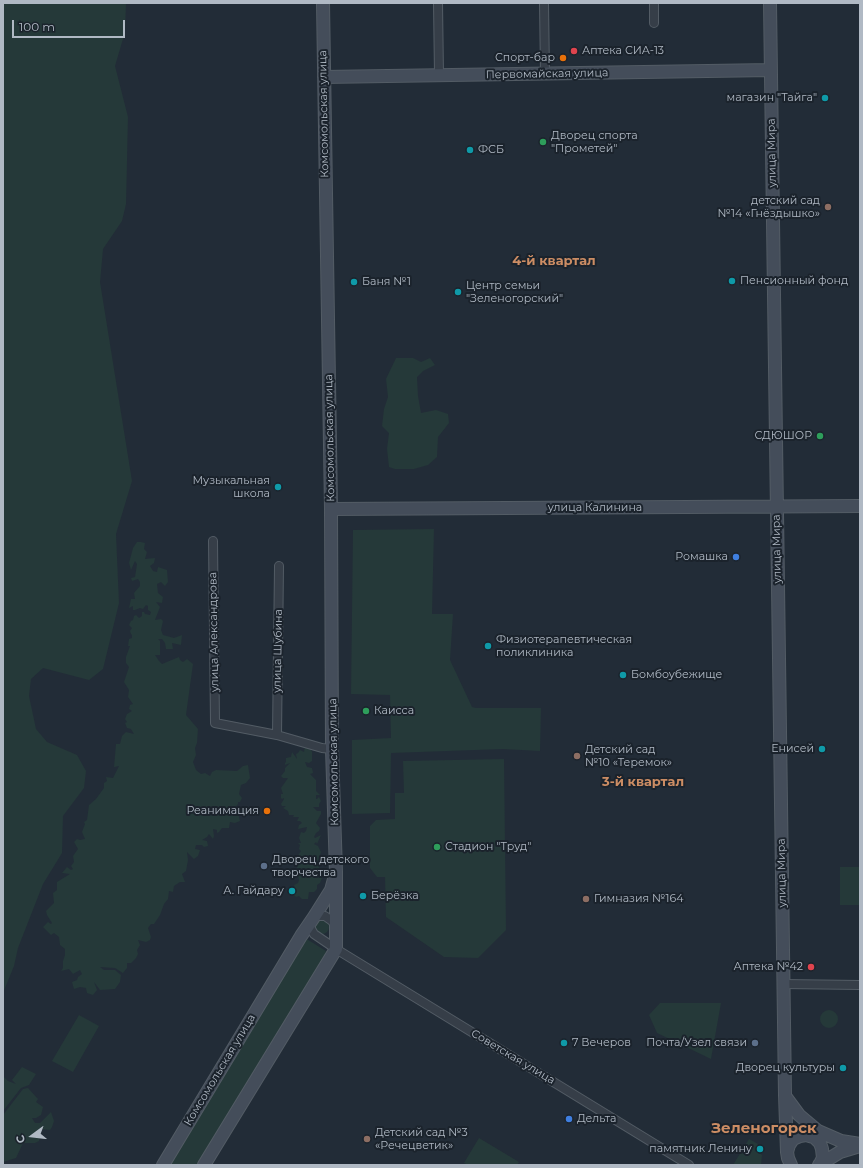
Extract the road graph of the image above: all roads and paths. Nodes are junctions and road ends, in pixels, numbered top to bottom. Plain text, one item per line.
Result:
1 (323, 3) edge
2 (438, 3) edge
3 (544, 3) edge
4 (654, 3) edge
5 (770, 3) edge
6 (654, 23) dead end
7 (771, 70) junction
8 (545, 74) junction
9 (439, 75) junction
10 (324, 77) junction
11 (860, 506) edge
12 (777, 507) junction
13 (331, 509) junction
14 (213, 541) dead end
15 (279, 566) dead end
16 (277, 735) junction
17 (332, 749) junction
18 (336, 872) junction
19 (312, 920) junction
20 (337, 928) junction
21 (336, 949) junction
22 (783, 984) junction
23 (860, 985) edge
24 (785, 1095) junction
25 (814, 1138) junction
26 (860, 1145) edge
27 (787, 1152) junction
28 (819, 1164) edge
29 (163, 1165) edge
30 (204, 1165) edge
31 (690, 1165) edge
32 (786, 1165) edge
33 (791, 1165) edge

1 - 10 street, Комсомольская улица
2 - 9 street
3 - 8 street
4 - 6 street
5 - 7 street, улица Мира
7 - 8 street, Первомайская улица
7 - 12 street, улица Мира
8 - 9 street, Первомайская улица
9 - 10 street, Первомайская улица
10 - 13 street, Комсомольская улица
11 - 12 street, улица Калинина
12 - 13 street, улица Калинина
12 - 22 street, улица Мира
13 - 17 street, Комсомольская улица
14 - 16 street, улица Александрова
15 - 16 street, улица Шубина
16 - 17 street
17 - 18 street, Комсомольская улица
18 - 19 street, Комсомольская улица
18 - 20 street, Комсомольская улица
19 - 20 street
19 - 21 street, Советская улица
19 - 29 street, Комсомольская улица
20 - 21 street, Комсомольская улица
21 - 30 street, Комсомольская улица
21 - 31 street, Советская улица
22 - 23 street
22 - 24 street, улица Мира
24 - 25 street
24 - 26 street
24 - 27 street, улица Мира
25 - 26 street
25 - 27 street
25 - 28 street
26 - 28 street
27 - 32 street
27 - 33 street

